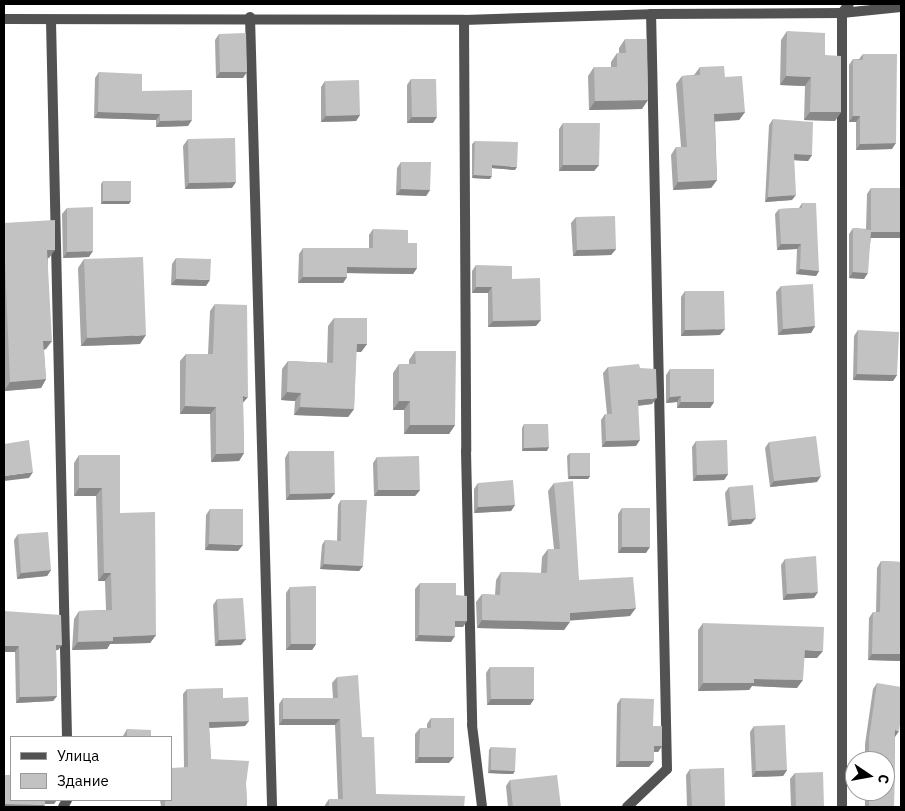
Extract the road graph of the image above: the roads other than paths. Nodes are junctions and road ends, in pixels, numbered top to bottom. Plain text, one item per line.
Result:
1 (849, 4) edge
2 (901, 7) edge
3 (842, 13) junction
4 (651, 14) junction
5 (250, 17) junction
6 (4, 19) edge
7 (464, 20) junction
8 (51, 21) junction
9 (67, 736) edge
10 (272, 807) edge
11 (482, 807) edge
12 (627, 807) edge
13 (842, 807) edge

1 - 3 street
2 - 3 street
3 - 4 street
3 - 13 street
4 - 7 street
4 - 12 street
5 - 7 street
5 - 8 street
5 - 10 street
6 - 8 street
7 - 11 street
8 - 9 street

